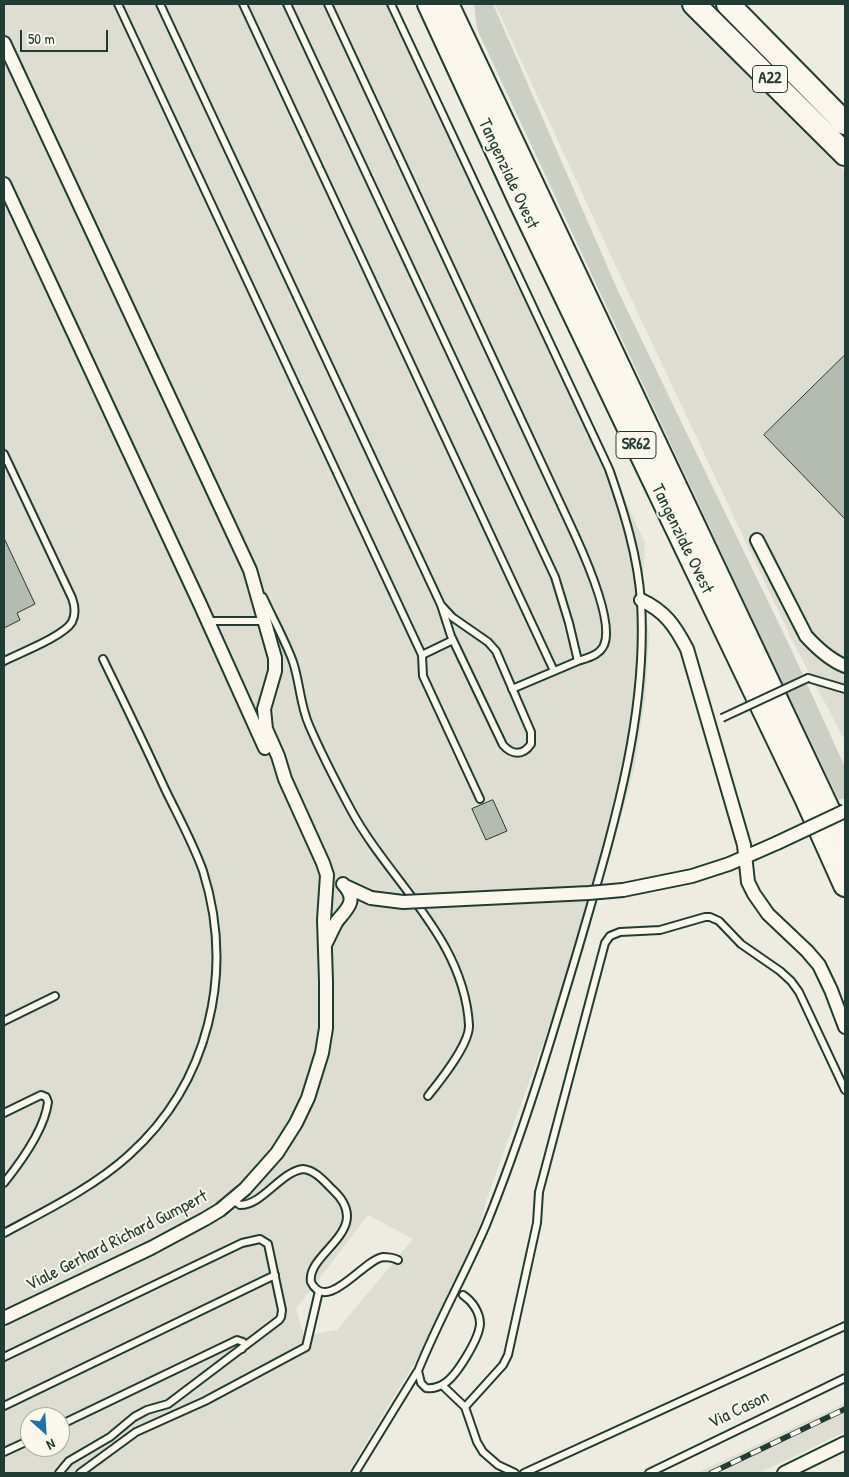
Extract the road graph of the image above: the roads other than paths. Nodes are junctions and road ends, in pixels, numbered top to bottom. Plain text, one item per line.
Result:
1 (118, 4) edge
2 (160, 4) edge
3 (243, 4) edge
4 (287, 4) edge
5 (328, 4) edge
6 (391, 4) edge
7 (429, 4) edge
8 (447, 4) edge
9 (462, 4) edge
10 (694, 4) edge
11 (728, 4) edge
12 (4, 43) edge
13 (845, 123) edge
14 (845, 154) edge
15 (4, 184) edge
16 (534, 190) junction
17 (4, 454) edge
18 (757, 540) dead end
19 (641, 600) junction
20 (441, 605) junction
21 (207, 621) junction
22 (270, 622) junction
23 (453, 640) junction
24 (422, 655) junction
25 (103, 659) dead end
26 (4, 661) edge
27 (578, 661) junction
28 (845, 666) edge
29 (554, 671) junction
30 (845, 688) edge
31 (512, 689) junction
32 (708, 722) junction
33 (284, 779) junction
34 (480, 799) dead end
35 (845, 811) edge
36 (845, 845) edge
37 (746, 856) junction
38 (323, 862) junction
39 (343, 884) junction
40 (845, 885) edge
41 (328, 925) junction
42 (55, 996) dead end
43 (4, 1021) edge
44 (845, 1027) edge
45 (845, 1090) edge
46 (428, 1096) dead end
47 (4, 1113) edge
48 (4, 1182) edge
49 (233, 1200) junction
50 (4, 1233) edge
51 (398, 1260) dead end
52 (275, 1275) junction
53 (319, 1292) junction
54 (463, 1295) dead end
55 (4, 1318) edge
56 (845, 1326) edge
57 (242, 1349) junction
58 (4, 1357) edge
59 (418, 1371) junction
60 (845, 1378) edge
61 (442, 1385) junction
62 (4, 1406) edge
63 (465, 1407) junction
64 (70, 1420) edge
65 (845, 1443) edge
66 (20, 1445) edge
67 (4, 1452) edge
68 (59, 1473) edge
69 (80, 1473) edge
70 (355, 1473) edge
71 (515, 1473) edge
72 (524, 1473) edge
73 (649, 1473) edge
74 (784, 1473) edge

1 - 24 lane
2 - 20 lane
3 - 29 lane
4 - 27 lane
5 - 27 lane
6 - 19 lane
7 - 40 highway, Tangenziale Ovest / SR62
8 - 16 highway, Tangenziale Ovest / SR62
9 - 16 highway, SR62
10 - 14 highway, A22
11 - 13 highway, A22
12 - 22 street
15 - 21 street
16 - 36 highway, Tangenziale Ovest / SR62
17 - 26 lane
18 - 28 street
19 - 32 street
19 - 59 lane
20 - 23 lane
20 - 31 lane
21 - 22 lane
21 - 33 street
22 - 33 street
22 - 46 lane
23 - 24 lane
23 - 31 lane
24 - 34 lane
25 - 50 lane
27 - 29 lane
29 - 31 lane
30 - 32 lane, bridge
32 - 37 street
33 - 38 street
35 - 37 street, bridge
37 - 39 street, bridge
37 - 44 street
38 - 39 street
38 - 41 street
39 - 41 street
41 - 49 street, Viale Gerhard Richard Gumpert
42 - 43 lane
45 - 63 lane
47 - 48 lane
49 - 53 lane
49 - 55 street, Viale Gerhard Richard Gumpert
51 - 53 lane
52 - 57 lane
52 - 58 lane
52 - 62 lane
53 - 69 lane
54 - 61 lane
56 - 72 lane
57 - 64 lane
57 - 68 lane
59 - 61 lane
59 - 70 lane
60 - 73 lane, Via Cason
61 - 63 lane
63 - 71 lane
65 - 74 street
66 - 67 lane

